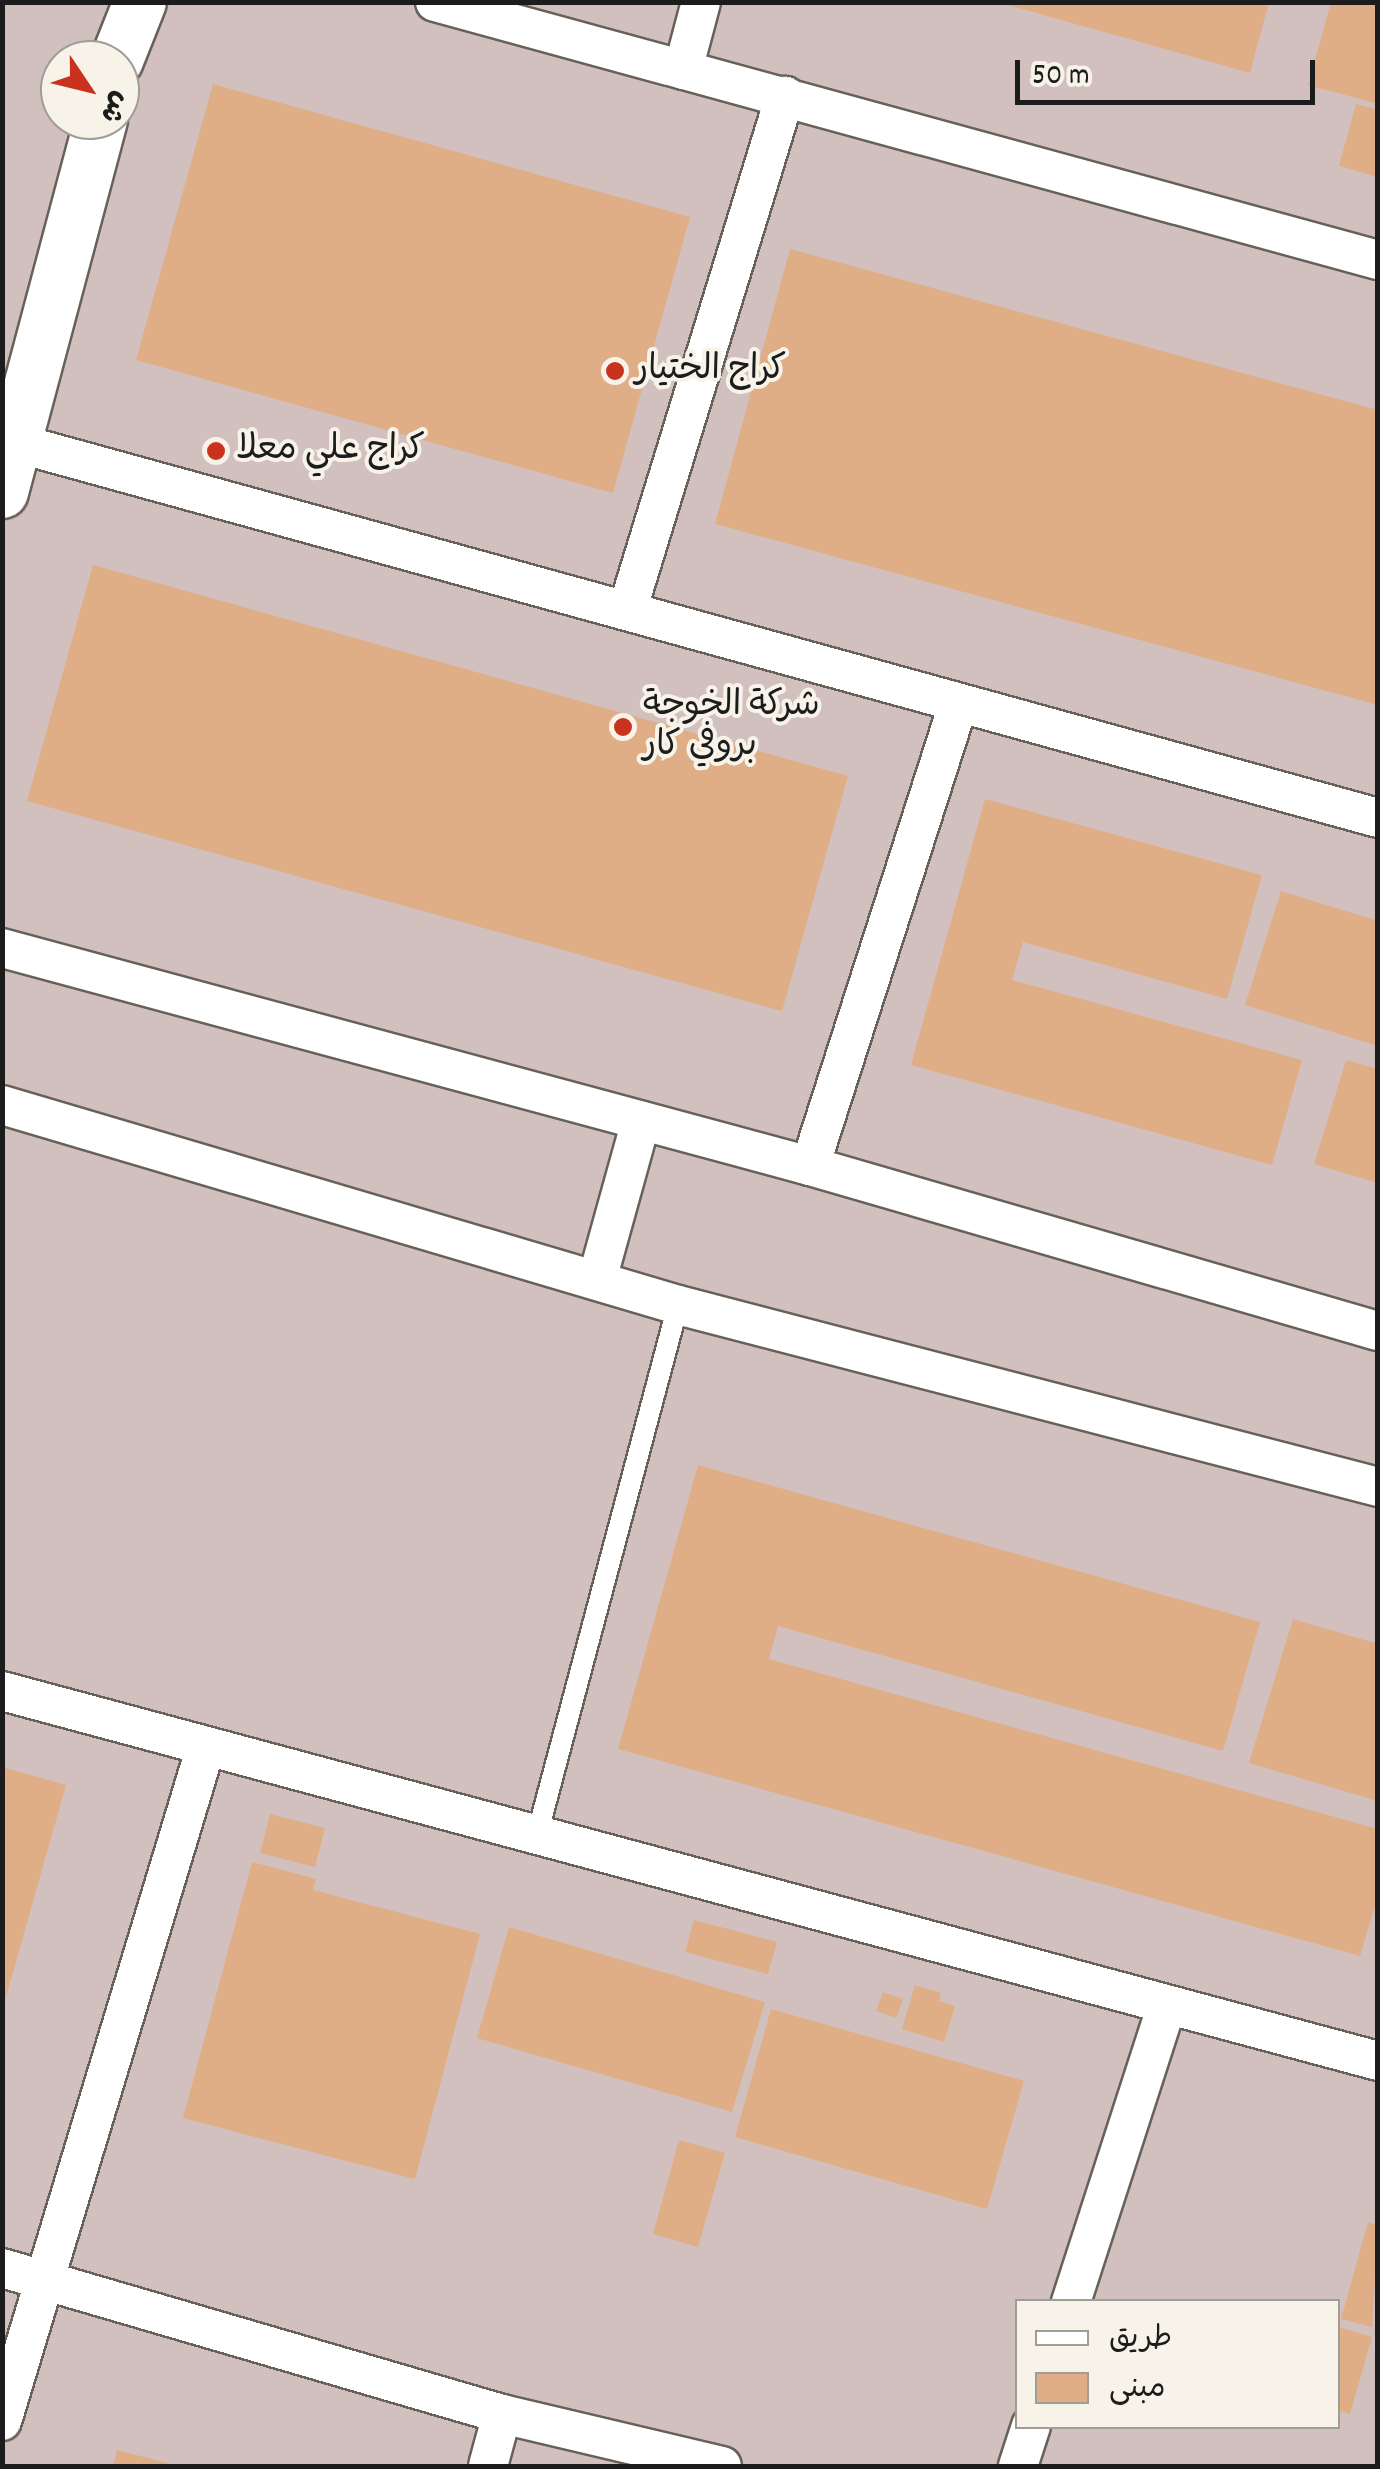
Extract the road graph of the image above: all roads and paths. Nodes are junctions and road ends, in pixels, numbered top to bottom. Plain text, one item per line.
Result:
1 (140, 2) edge
2 (435, 2) edge
3 (701, 2) edge
4 (125, 40) edge
5 (683, 70) junction
6 (784, 96) junction
7 (95, 140) edge
8 (1378, 260) edge
9 (7, 458) edge
10 (628, 612) junction
11 (959, 703) junction
12 (1378, 818) edge
13 (2, 948) edge
14 (2, 1105) edge
15 (641, 1120) junction
16 (810, 1166) junction
17 (598, 1276) junction
18 (678, 1304) junction
19 (1378, 1331) edge
20 (1378, 1487) edge
21 (2, 1691) edge
22 (206, 1746) junction
23 (537, 1835) junction
24 (1167, 2004) junction
25 (1378, 2061) edge
26 (2, 2268) edge
27 (45, 2280) junction
28 (1072, 2299) edge
29 (502, 2414) junction
30 (2, 2421) edge
31 (1030, 2429) edge
32 (488, 2466) edge
33 (722, 2466) edge
34 (1018, 2466) edge

1 - 4 street
2 - 5 street
3 - 5 street
5 - 6 street
6 - 8 street
6 - 10 street
7 - 9 street
9 - 10 street
10 - 11 street
11 - 12 street
11 - 16 street
13 - 15 street
14 - 17 street
15 - 16 street
15 - 17 street
16 - 19 street
17 - 18 street
18 - 20 street
18 - 23 lane
21 - 22 street
22 - 23 street
22 - 27 street
23 - 24 street
24 - 25 street
24 - 28 street
26 - 27 street
27 - 29 street
27 - 30 street
29 - 32 street
29 - 33 street
31 - 34 street

